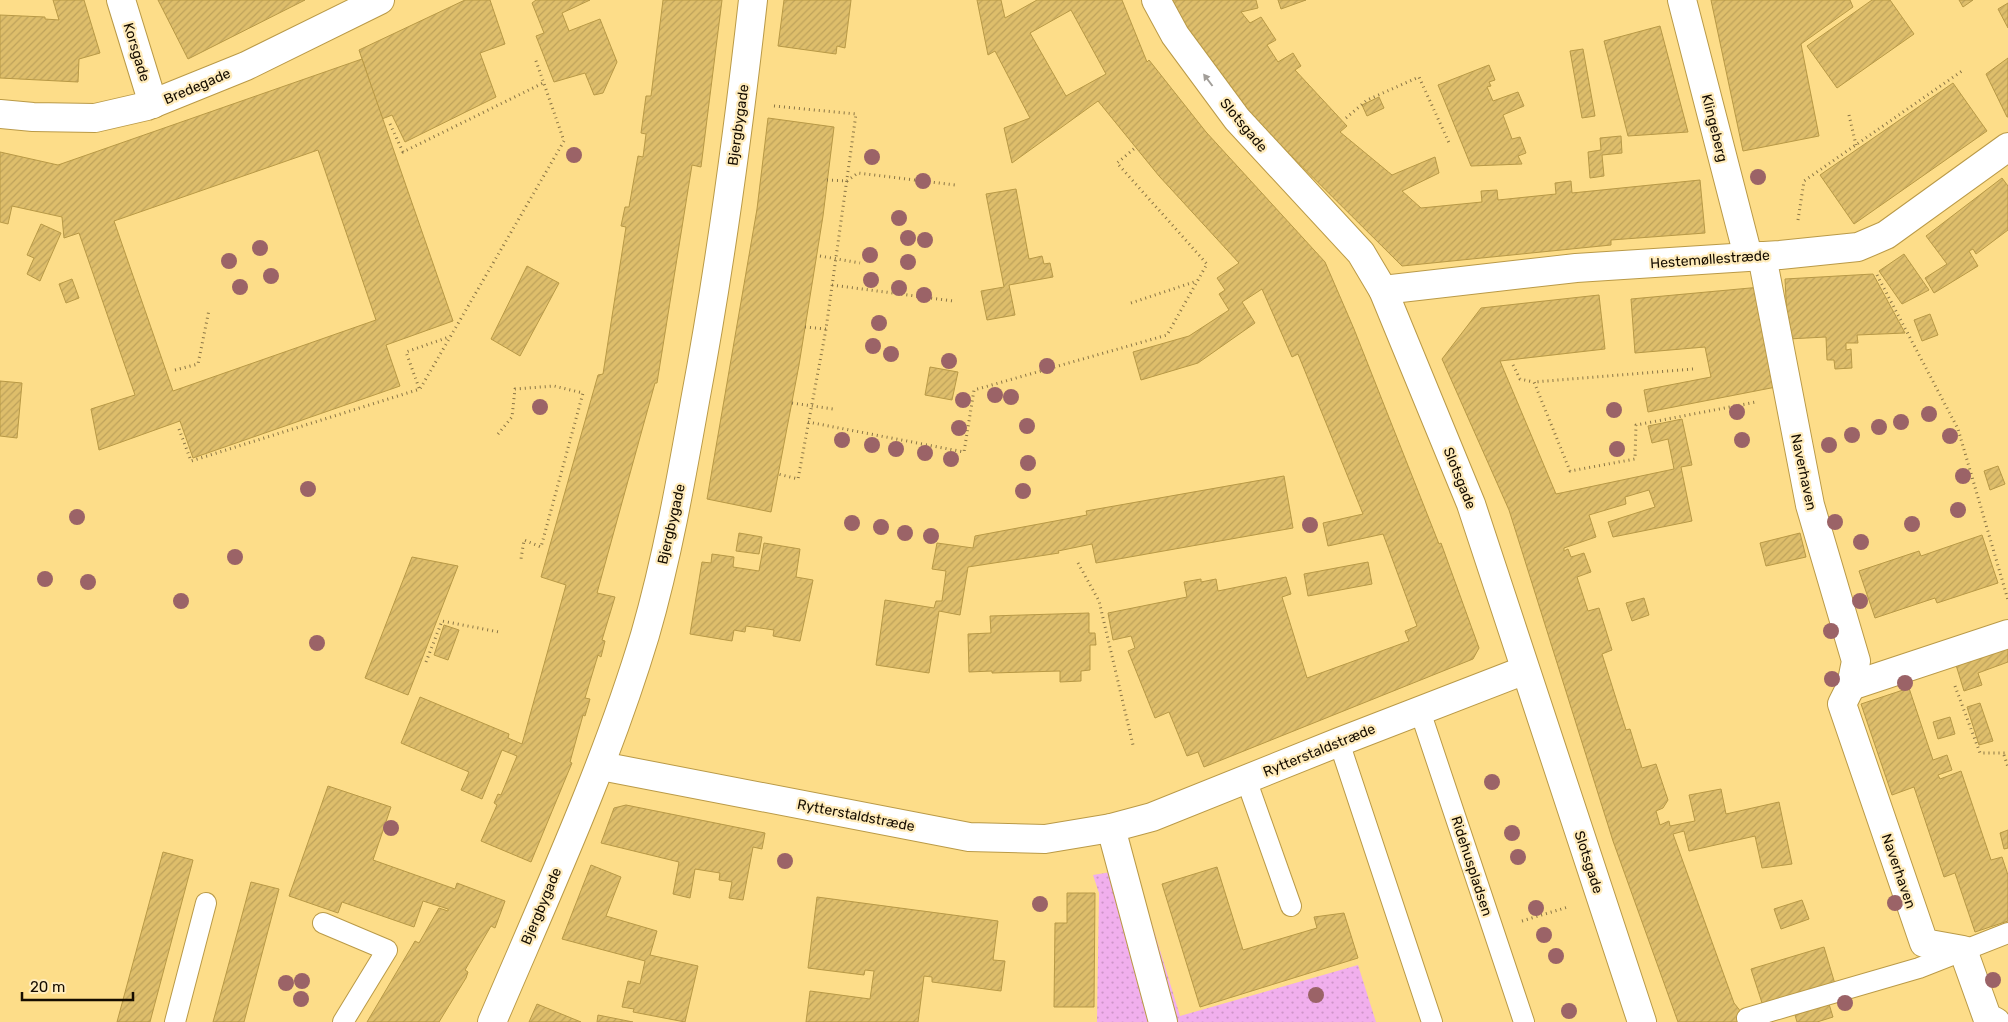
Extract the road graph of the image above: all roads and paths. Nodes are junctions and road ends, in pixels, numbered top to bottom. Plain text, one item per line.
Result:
1 (121, 0) edge
2 (380, 0) edge
3 (753, 0) edge
4 (1156, 0) edge
5 (1682, 0) edge
6 (535, 58) dead end
7 (1962, 71) dead end
8 (544, 83) junction
9 (776, 99) dead end
10 (154, 104) junction
11 (0, 114) edge
12 (1849, 115) dead end
13 (1346, 118) dead end
14 (390, 124) dead end
15 (1450, 145) dead end
16 (1856, 145) junction
17 (2008, 147) edge
18 (1136, 148) dead end
19 (827, 180) dead end
20 (847, 181) junction
21 (955, 184) dead end
22 (1858, 247) junction
23 (1793, 253) junction
24 (820, 256) dead end
25 (1755, 256) junction
26 (836, 258) junction
27 (860, 263) dead end
28 (1198, 281) junction
29 (832, 286) junction
30 (1383, 290) junction
31 (953, 301) dead end
32 (1131, 303) dead end
33 (209, 310) dead end
34 (805, 327) dead end
35 (826, 329) junction
36 (450, 337) junction
37 (1514, 365) dead end
38 (1692, 368) dead end
39 (175, 370) dead end
40 (1534, 382) junction
41 (420, 389) junction
42 (1789, 396) junction
43 (792, 403) dead end
44 (811, 408) junction
45 (833, 409) dead end
46 (808, 422) junction
47 (178, 429) dead end
48 (498, 434) dead end
49 (778, 474) dead end
50 (520, 559) dead end
51 (1078, 563) dead end
52 (2008, 600) edge
53 (499, 632) dead end
54 (2008, 634) edge
55 (1944, 655) junction
56 (426, 662) dead end
57 (1525, 670) junction
58 (1851, 686) junction
59 (1420, 710) junction
60 (1339, 742) junction
61 (1133, 745) dead end
62 (2006, 754) edge
63 (601, 766) junction
64 (2008, 767) edge
65 (1246, 779) junction
66 (1112, 828) junction
67 (1600, 896) junction
68 (206, 903) dead end
69 (1291, 906) dead end
70 (323, 923) dead end
71 (1494, 930) junction
72 (2008, 933) edge
73 (1963, 950) junction
74 (1746, 1018) dead end
75 (175, 1022) edge
76 (343, 1022) edge
77 (492, 1022) edge
78 (1163, 1022) edge
79 (1432, 1022) edge
80 (1524, 1022) edge
81 (1642, 1022) edge
82 (1996, 1022) edge

1 - 10 street, Korsgade
2 - 10 street, Bredegade
3 - 63 street, Bjergbygade
30 -> 4 street, Slotsgade
5 - 25 street, Klingeberg
6 - 8 path
7 - 16 path
8 - 14 path
8 - 36 path
9 - 20 path
10 - 11 street, Bredegade
12 - 16 path
13 - 15 path
16 - 23 path
17 - 22 street, Hestemøllestræde
18 - 28 path
19 - 20 path
20 - 21 path
20 - 26 path
22 - 23 street, Hestemøllestræde
22 - 52 path
23 - 25 street, Hestemøllestræde
24 - 26 path
25 - 30 street, Hestemøllestræde
25 - 42 street, Naverhaven
26 - 27 path
26 - 29 path
28 - 32 path
28 - 46 path
29 - 31 path
29 - 35 path
30 - 57 street, Slotsgade
33 - 39 path
34 - 35 path
35 - 44 path
36 - 41 path
36 - 41 path
37 - 40 path
38 - 40 path
40 - 42 path
41 - 47 path
42 - 58 street, Naverhaven
43 - 44 path
44 - 45 path
44 - 46 path
46 - 49 path
48 - 50 path
51 - 61 path
53 - 56 path
54 - 55 street
55 - 58 street
55 - 62 path
57 - 59 street, Rytterstaldstræde
57 - 67 street, Slotsgade
58 - 73 street, Naverhaven
59 - 60 street, Rytterstaldstræde
59 - 71 lane, Ridehuspladsen
60 - 65 street, Rytterstaldstræde
60 - 79 lane
62 - 64 path
63 - 66 street, Rytterstaldstræde
63 - 77 street, Bjergbygade
65 - 66 street, Rytterstaldstræde
65 - 69 lane
66 - 78 street
67 - 71 path
67 - 81 street, Slotsgade
68 - 75 lane
70 - 76 lane
71 - 80 lane, Ridehuspladsen
72 - 73 lane
73 - 74 lane
73 - 82 street

